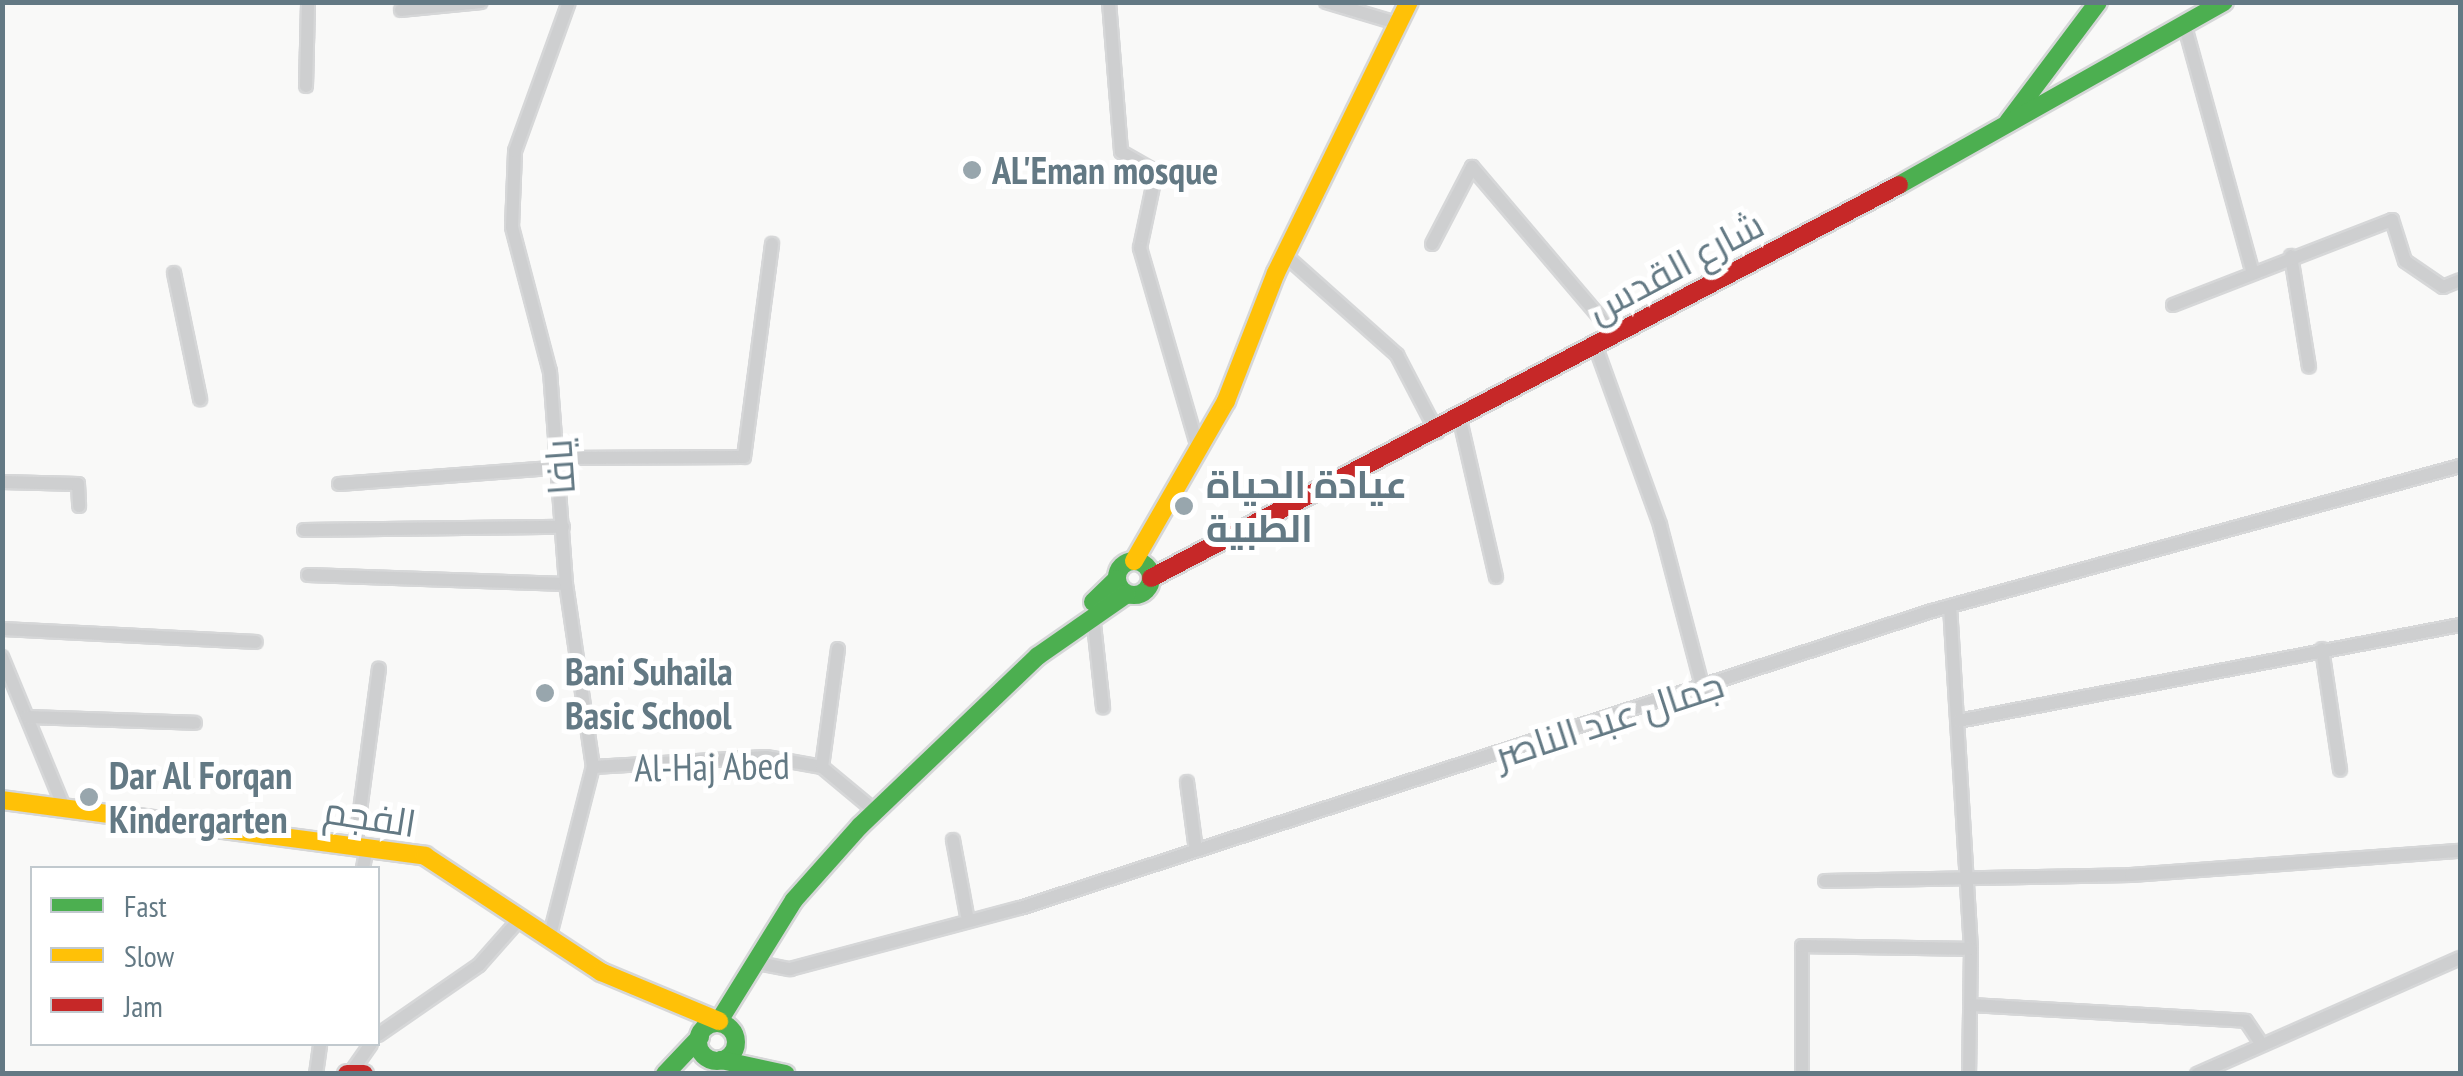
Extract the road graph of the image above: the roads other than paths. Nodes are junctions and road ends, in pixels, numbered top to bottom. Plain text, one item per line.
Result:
1 (308, 2) edge
2 (481, 2) edge
3 (569, 2) edge
4 (1109, 2) edge
5 (1409, 2) edge
6 (2098, 2) edge
7 (2224, 2) edge
8 (1323, 3) edge
9 (401, 10) dead end
10 (1400, 24) junction
11 (2185, 28) junction
12 (306, 86) dead end
13 (2005, 127) junction
14 (772, 244) dead end
15 (1432, 244) dead end
16 (1286, 256) junction
17 (2291, 256) junction
18 (2252, 272) junction
19 (174, 273) dead end
20 (2460, 280) edge
21 (2173, 305) dead end
22 (1614, 334) junction
23 (1595, 344) junction
24 (2309, 366) dead end
25 (200, 399) dead end
26 (1460, 420) junction
27 (1437, 432) junction
28 (1198, 448) junction
29 (560, 458) junction
30 (2460, 466) edge
31 (2, 482) edge
32 (339, 484) dead end
33 (80, 506) dead end
34 (563, 527) junction
35 (304, 530) dead end
36 (1134, 561) junction
37 (308, 575) dead end
38 (1496, 577) dead end
39 (1152, 578) junction
40 (566, 584) junction
41 (1122, 586) junction
42 (1950, 606) junction
43 (1093, 612) junction
44 (2460, 625) edge
45 (2, 629) edge
46 (256, 642) dead end
47 (2322, 649) junction
48 (838, 650) dead end
49 (2, 657) edge
50 (379, 669) dead end
51 (1703, 689) junction
52 (1103, 707) dead end
53 (28, 717) junction
54 (1958, 720) junction
55 (195, 723) dead end
56 (593, 768) junction
57 (822, 768) junction
58 (2340, 770) dead end
59 (1187, 782) dead end
60 (2, 800) edge
61 (65, 810) junction
62 (873, 810) junction
63 (953, 840) dead end
64 (361, 848) junction
65 (1196, 850) junction
66 (2460, 852) edge
67 (363, 866) edge
68 (1968, 879) junction
69 (1825, 881) dead end
70 (968, 921) junction
71 (517, 922) junction
72 (549, 938) junction
73 (1971, 949) junction
74 (2460, 958) edge
75 (758, 962) junction
76 (1971, 1005) junction
77 (686, 1010) junction
78 (730, 1029) junction
79 (380, 1034) edge
80 (701, 1036) junction
81 (2259, 1040) junction
82 (320, 1046) edge
83 (370, 1046) edge
84 (717, 1060) junction
85 (667, 1072) edge
86 (780, 1072) edge
87 (354, 1073) edge
88 (316, 1074) edge
89 (1802, 1074) edge
90 (1968, 1074) edge
91 (2197, 1074) edge

1 - 12 street
2 - 9 street
3 - 29 street, يافا
4 - 28 street
5 - 10 main road
6 - 13 main road
7 - 11 main road, شارع القدس
8 - 10 street
10 - 16 main road
11 - 13 main road, شارع القدس
11 - 18 street
13 - 22 main road, شارع القدس
14 - 29 street
15 - 22 street
16 - 27 street
16 - 28 main road
17 - 18 street
17 - 20 street
17 - 24 street
18 - 21 street
19 - 25 street
22 - 23 main road, شارع القدس
23 - 26 main road, شارع القدس
23 - 51 street
26 - 27 main road, شارع القدس
26 - 38 street
27 - 39 main road, شارع القدس
28 - 36 main road
29 - 32 street
29 - 34 street, يافا
30 - 42 street, جمال عبد الناصر
31 - 33 street
34 - 35 street
34 - 40 street, يافا
36 - 39 main road
36 - 41 main road
37 - 40 street
39 - 41 main road, شارع القدس
40 - 56 street, يافا
41 - 43 main road
41 - 62 main road
42 - 51 street, جمال عبد الناصر
42 - 54 street
43 - 52 street
43 - 62 main road
44 - 47 street
45 - 46 street
47 - 54 street
47 - 58 street
48 - 57 street
49 - 53 street
50 - 64 street
51 - 65 street, جمال عبد الناصر
53 - 55 street
53 - 61 street
54 - 68 street
56 - 57 street, Al-Haj Abed
56 - 72 street, يافا
57 - 62 street, Al-Haj Abed
59 - 65 street
60 - 61 main road, الفجم
61 - 64 main road, الفجم
62 - 75 main road
63 - 70 street
64 - 67 street
64 - 71 main road, الفجم
65 - 70 street, جمال عبد الناصر
66 - 68 street
68 - 69 street
68 - 73 street
70 - 75 street, جمال عبد الناصر
71 - 72 main road, الفجم
71 - 79 street
72 - 77 main road, الفجم
73 - 76 street
73 - 89 street
74 - 81 street
75 - 78 main road
76 - 81 street
76 - 90 street
77 - 78 main road, الفجم
77 - 80 main road, الفجم
78 - 80 main road
78 - 84 main road
78 - 86 main road
80 - 84 main road, الفجم
80 - 85 main road
81 - 91 street
82 - 88 street
83 - 87 street
84 - 85 main road
84 - 86 main road

